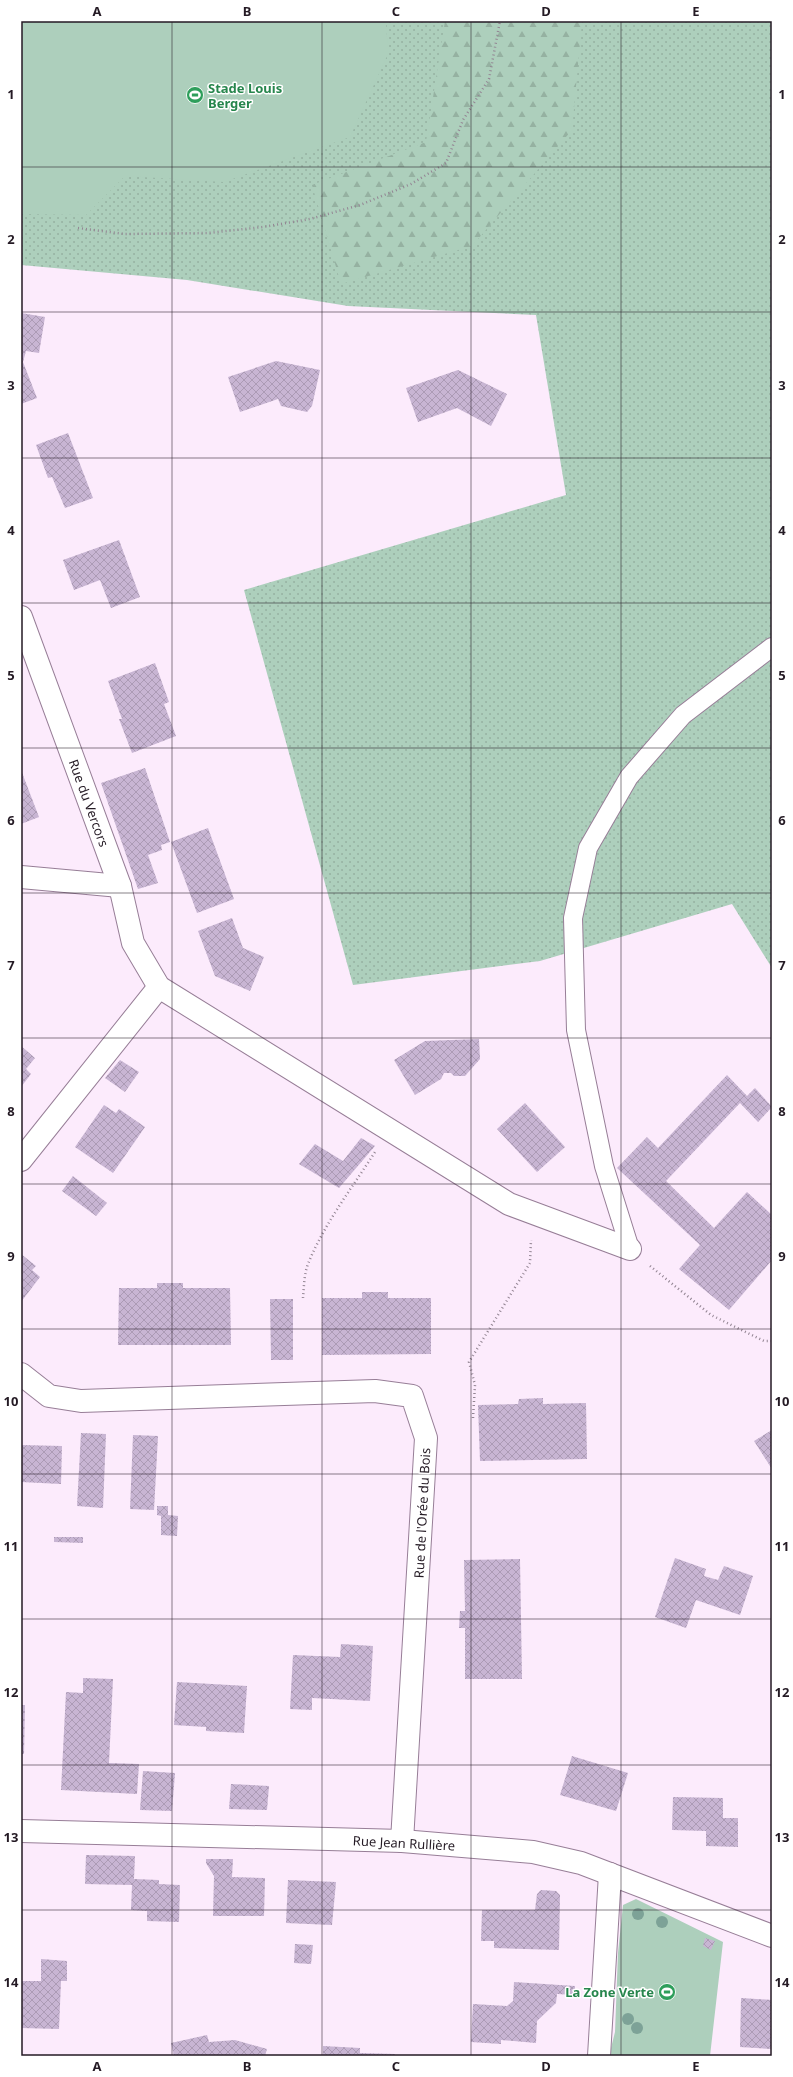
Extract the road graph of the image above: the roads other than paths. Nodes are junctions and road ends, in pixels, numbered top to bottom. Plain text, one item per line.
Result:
1 (21, 617) edge
2 (772, 647) edge
3 (21, 877) edge
4 (120, 886) junction
5 (159, 987) junction
6 (21, 1160) edge
7 (630, 1249) joint
8 (21, 1374) edge
9 (21, 1831) edge
10 (402, 1841) junction
11 (610, 1874) junction
12 (772, 1936) edge
13 (599, 2056) edge

1 - 4 street, Rue du Vercors
2 - 7 lane
3 - 4 street
4 - 5 street, Rue du Vercors
5 - 6 street
5 - 7 street
8 - 10 street, Rue de l'Orée du Bois
9 - 10 street, Rue Jean Rullière
10 - 11 street, Rue Jean Rullière
11 - 12 street, Rue Jean Rullière
11 - 13 street

